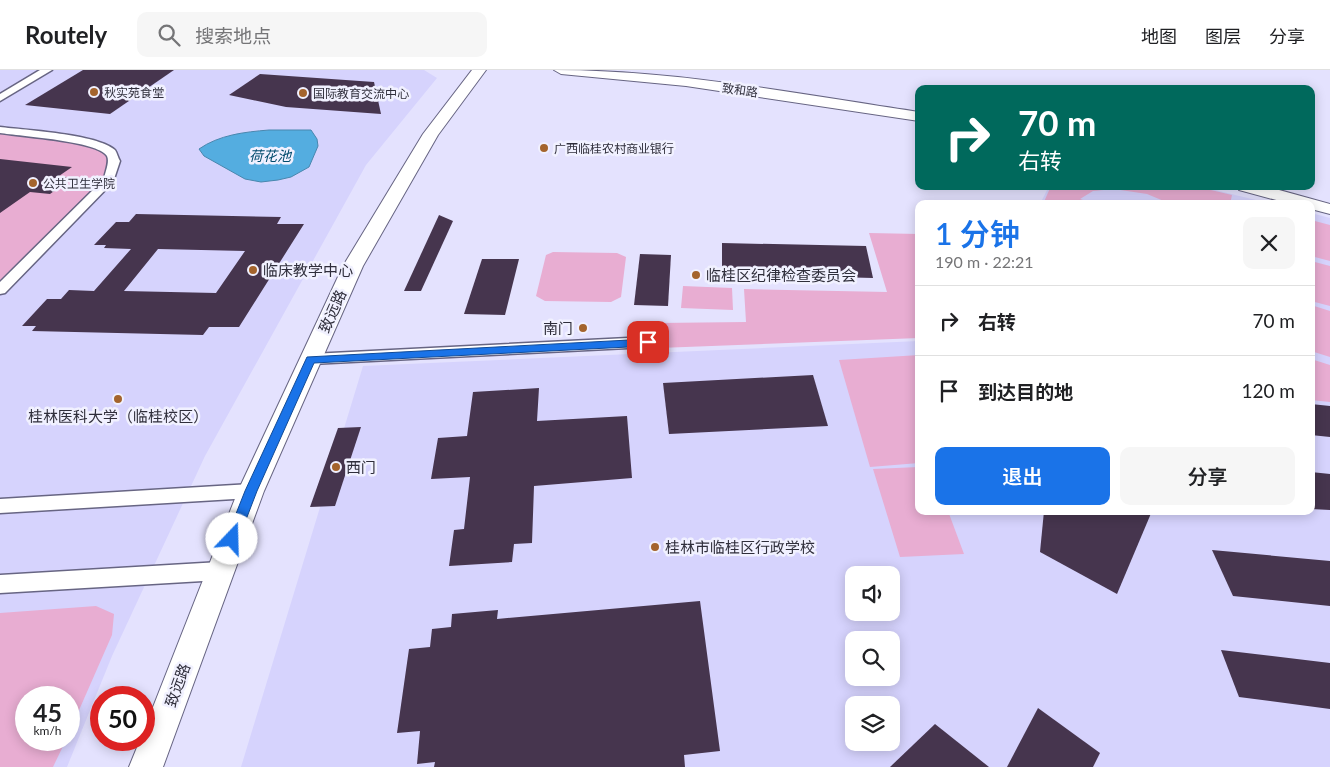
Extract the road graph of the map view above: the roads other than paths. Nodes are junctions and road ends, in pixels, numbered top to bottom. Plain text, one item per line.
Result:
1 (47, 70) edge
2 (479, 70) edge
3 (561, 70) edge
4 (0, 98) edge
5 (915, 116) edge
6 (0, 130) edge
7 (1260, 190) edge
8 (1297, 200) edge
9 (1315, 205) edge
10 (1330, 209) edge
11 (0, 290) edge
12 (648, 342) dead end
13 (311, 359) junction
14 (251, 491) junction
15 (0, 506) edge
16 (220, 571) junction
17 (0, 584) edge
18 (146, 767) edge

1 - 4 street
2 - 13 main road, 致远路
3 - 5 main road, 致和路
6 - 11 street
7 - 8 main road
9 - 10 main road
12 - 13 street
13 - 14 main road, 致远路
14 - 15 street
14 - 16 main road, 致远路
16 - 17 street
16 - 18 main road, 致远路

